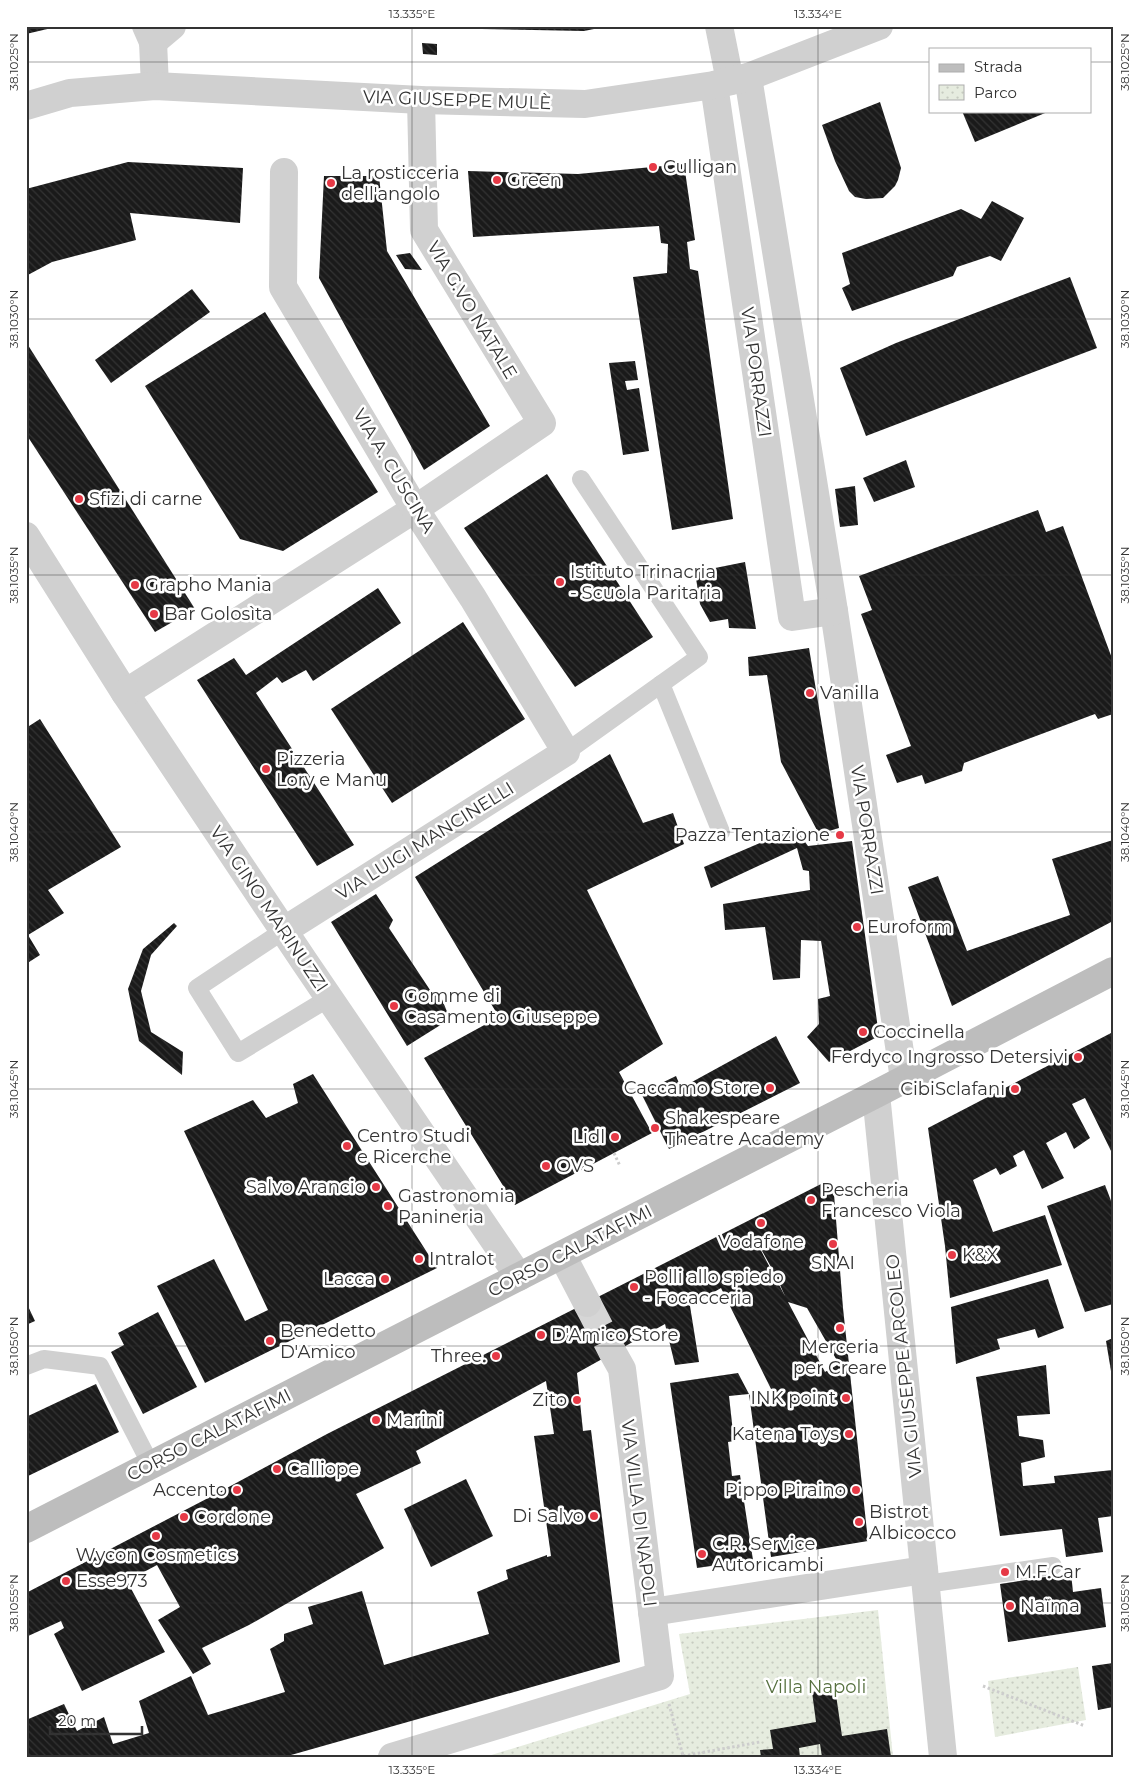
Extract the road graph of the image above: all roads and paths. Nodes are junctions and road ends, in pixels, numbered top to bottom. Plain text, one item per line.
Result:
1 (719, 26) edge
2 (879, 26) edge
3 (157, 31) edge
4 (731, 81) junction
5 (155, 86) junction
6 (422, 100) junction
7 (26, 106) edge
8 (284, 172) dead end
9 (581, 479) dead end
10 (415, 509) junction
11 (26, 536) edge
12 (834, 611) junction
13 (660, 684) junction
14 (125, 692) junction
15 (566, 752) junction
16 (721, 832) dead end
17 (284, 931) junction
18 (1113, 971) edge
19 (329, 998) junction
20 (904, 1079) junction
21 (876, 1094) junction
22 (614, 1153) dead end
23 (620, 1166) dead end
24 (562, 1255) junction
25 (519, 1276) junction
26 (587, 1303) tunnel mouth
27 (613, 1352) tunnel mouth
28 (26, 1366) edge
29 (151, 1465) junction
30 (26, 1529) edge
31 (1053, 1566) dead end
32 (925, 1577) junction
33 (652, 1612) junction
34 (983, 1686) dead end
35 (664, 1688) junction
36 (1085, 1726) dead end
37 (760, 1742) dead end
38 (681, 1756) edge
39 (392, 1757) edge
40 (943, 1757) edge

1 - 4 street
2 - 4 street, VIA GIUSEPPE MULÈ
3 - 5 street
4 - 6 street, VIA GIUSEPPE MULÈ
4 - 12 street, VIA PORRAZZI
4 - 12 street, VIA PORRAZZI
5 - 6 street, VIA GIUSEPPE MULÈ
5 - 7 street, VIA GIUSEPPE MULÈ
6 - 10 street, VIA G.VO NATALE
8 - 10 street, VIA A. CUSCINA
9 - 13 lane
10 - 14 street
10 - 15 street, VIA A. CUSCINA
11 - 14 street, VIA GINO MARINUZZI
12 - 20 street, VIA PORRAZZI
13 - 15 lane
13 - 16 lane
14 - 17 street, VIA GINO MARINUZZI
15 - 17 street, VIA LUIGI MANCINELLI
17 - 19 street, VIA GINO MARINUZZI
17 - 19 lane
18 - 20 main road, CORSO CALATAFIMI
19 - 25 street, VIA GINO MARINUZZI
20 - 21 main road, CORSO CALATAFIMI
21 - 24 main road, CORSO CALATAFIMI
21 - 32 street, VIA GIUSEPPE ARCOLEO
22 - 23 path
24 - 25 main road, CORSO CALATAFIMI
24 - 26 street
25 - 29 main road, CORSO CALATAFIMI
27 - 33 street, VIA VILLA DI NAPOLI
28 - 29 lane
29 - 30 main road, CORSO CALATAFIMI
31 - 32 lane
32 - 33 street
32 - 40 street, VIA GIUSEPPE ARCOLEO
33 - 35 street, VIA VILLA DI NAPOLI
34 - 36 path
35 - 38 path
35 - 39 street
37 - 38 path

